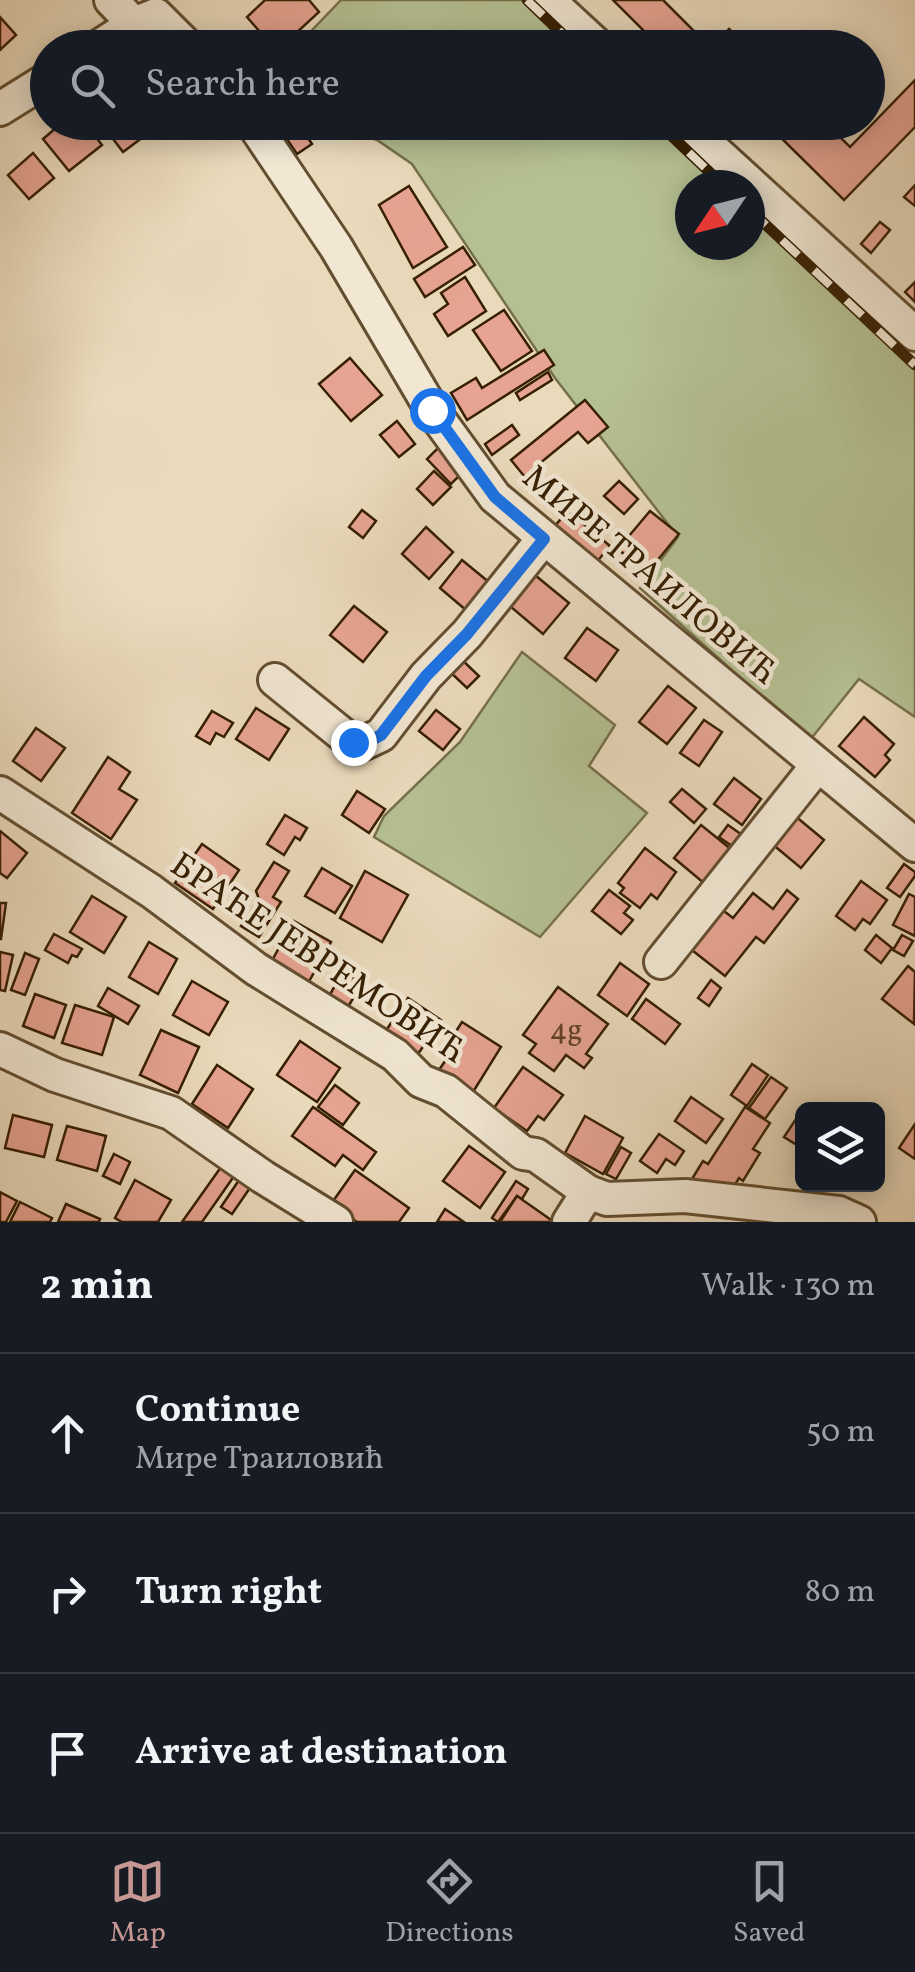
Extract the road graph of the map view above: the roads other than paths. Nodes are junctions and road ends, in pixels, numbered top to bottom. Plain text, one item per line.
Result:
1 (111, 0) edge
2 (548, 0) edge
3 (157, 13) edge
4 (128, 30) edge
5 (580, 30) edge
6 (30, 90) edge
7 (0, 109) edge
8 (264, 140) edge
9 (703, 140) edge
10 (915, 334) edge
11 (544, 539) junction
12 (274, 680) dead end
13 (817, 766) junction
14 (0, 793) edge
15 (915, 845) edge
16 (661, 962) dead end
17 (0, 1049) edge
18 (588, 1192) junction
19 (336, 1222) edge
20 (568, 1222) edge
21 (858, 1222) edge

1 - 3 street
2 - 5 street
3 - 4 street
6 - 7 street
8 - 11 street, МИРЕ ТРАИЛОВИЋ
9 - 10 street
11 - 12 street
11 - 13 street, МИРЕ ТРАИЛОВИЋ
13 - 15 street, МИРЕ ТРАИЛОВИЋ
13 - 16 street
14 - 18 street, БРАЋЕ ЈЕВРЕМОВИЋ
17 - 19 street
18 - 20 street
18 - 21 street, БРАЋЕ ЈЕВРЕМОВИЋ

